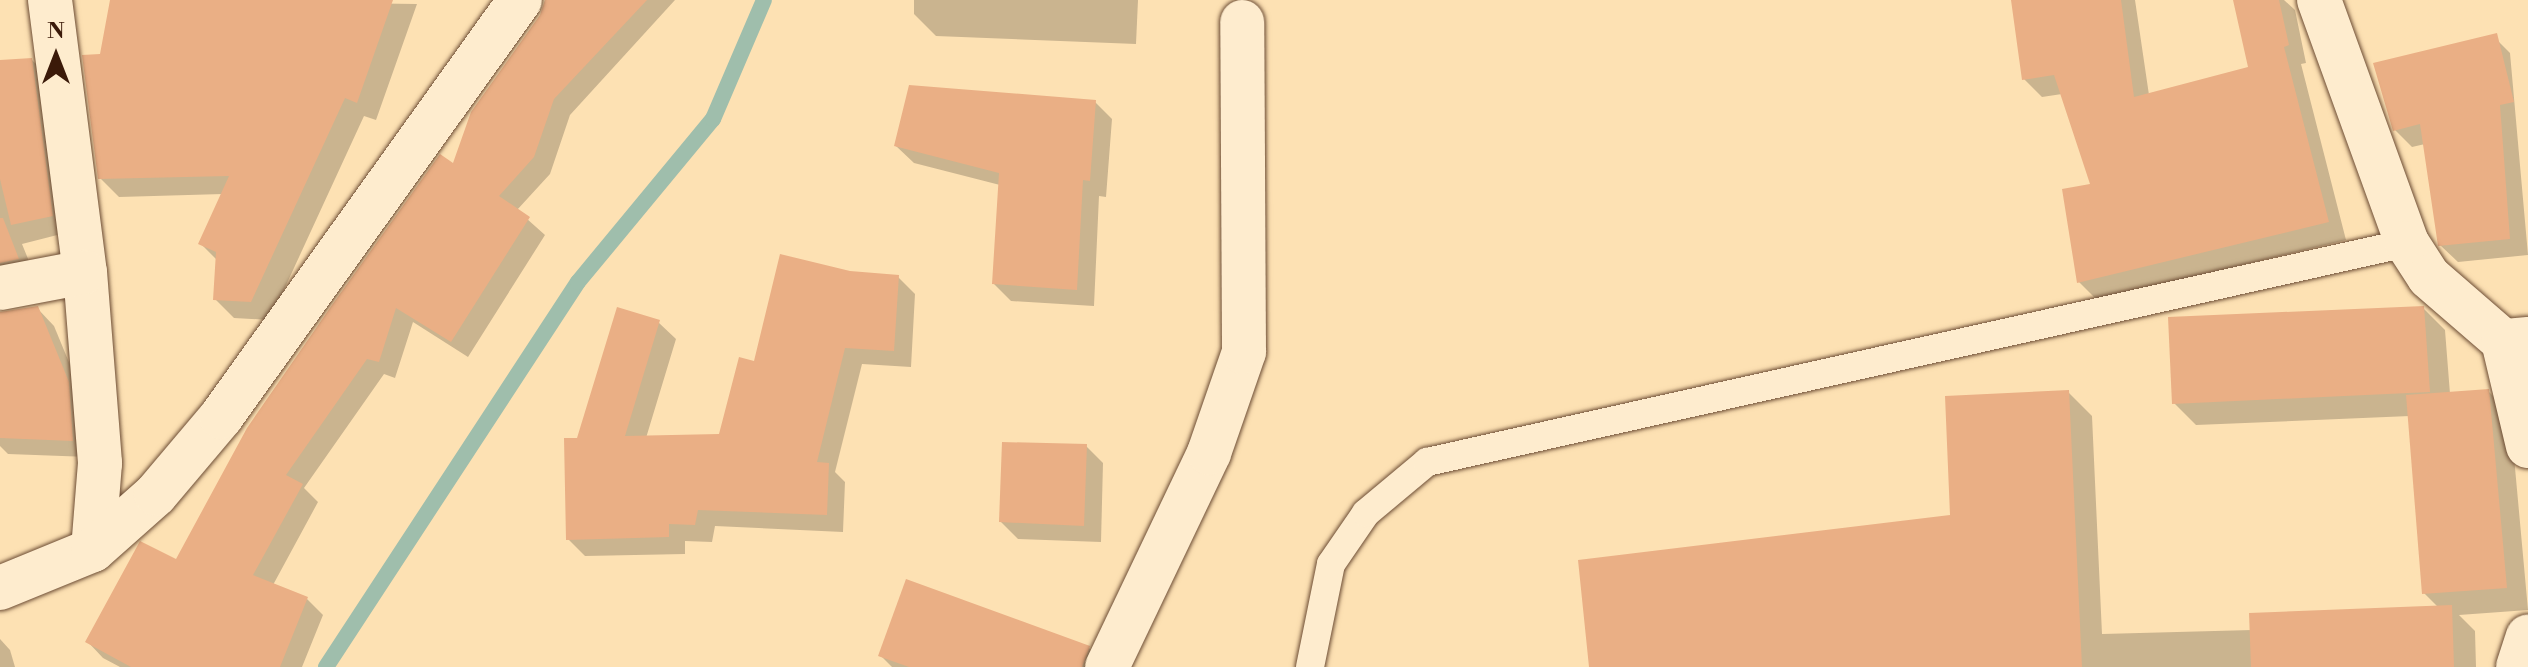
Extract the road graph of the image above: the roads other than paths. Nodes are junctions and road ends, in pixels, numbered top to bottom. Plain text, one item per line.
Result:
1 (50, 0) edge
2 (520, 0) edge
3 (2319, 0) edge
4 (1242, 22) dead end
5 (2407, 243) junction
6 (85, 272) junction
7 (0, 288) edge
8 (2516, 340) edge
9 (2528, 446) edge
10 (93, 550) junction
11 (0, 588) edge
12 (2528, 637) edge
13 (1107, 667) edge
14 (1310, 667) edge
15 (2518, 667) edge

1 - 6 street
2 - 10 street
3 - 5 street
4 - 13 street
5 - 8 street
5 - 14 lane
6 - 7 street
6 - 10 street
8 - 9 street
10 - 11 street
12 - 15 street

